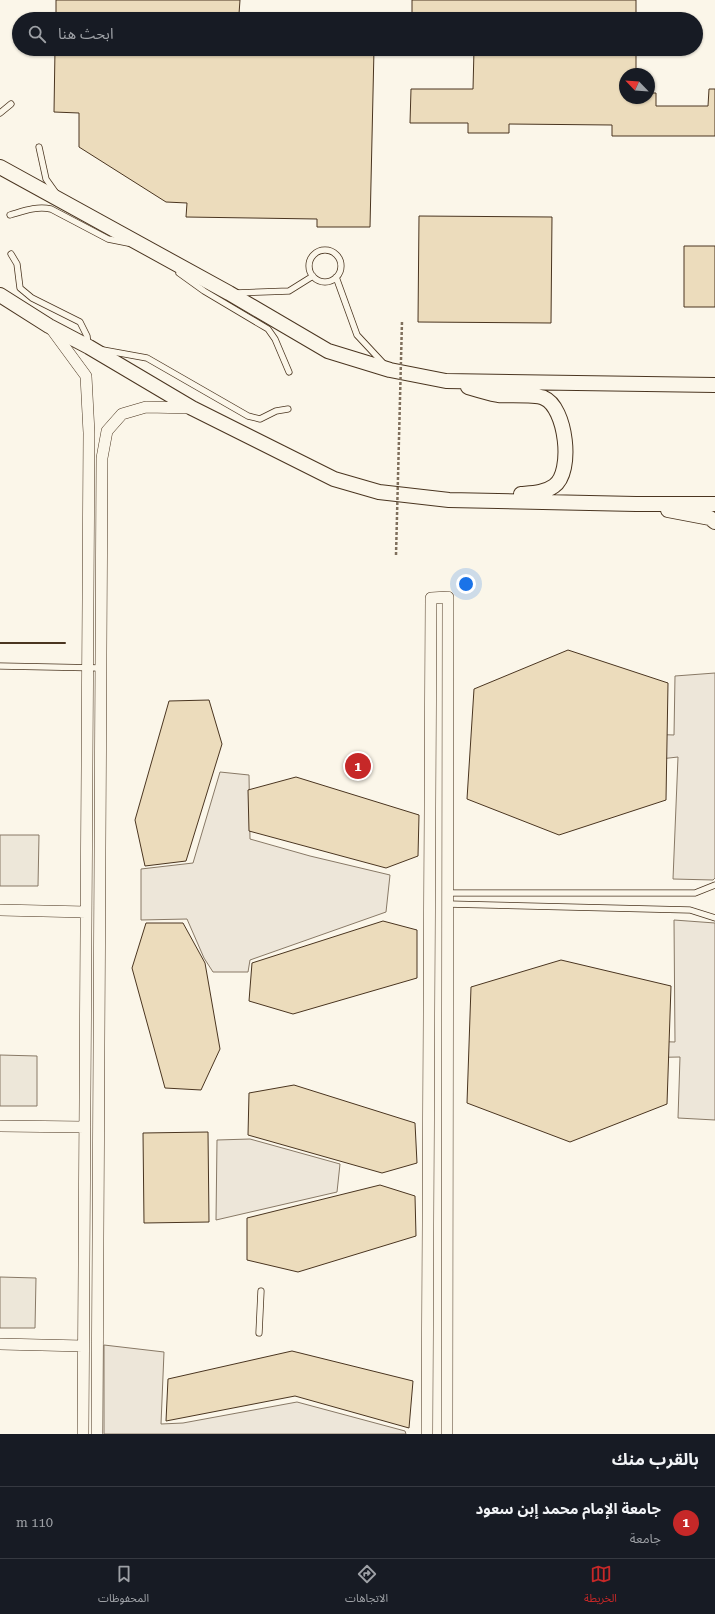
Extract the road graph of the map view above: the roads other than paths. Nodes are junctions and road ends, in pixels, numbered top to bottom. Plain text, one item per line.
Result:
1 (11, 104) dead end
2 (0, 113) edge
3 (39, 147) dead end
4 (2, 169) edge
5 (62, 201) junction
6 (10, 215) dead end
7 (146, 248) junction
8 (11, 254) dead end
9 (313, 276) junction
10 (336, 277) junction
11 (229, 293) junction
12 (0, 295) edge
13 (49, 326) junction
14 (89, 347) junction
15 (390, 370) junction
16 (289, 372) dead end
17 (446, 381) junction
18 (715, 385) edge
19 (192, 408) junction
20 (288, 409) dead end
21 (449, 500) junction
22 (636, 504) junction
23 (715, 504) edge
24 (715, 522) edge
25 (0, 666) edge
26 (87, 667) junction
27 (100, 668) junction
28 (715, 885) edge
29 (448, 893) junction
30 (448, 904) junction
31 (0, 910) edge
32 (86, 912) junction
33 (715, 918) edge
34 (0, 1126) edge
35 (84, 1127) junction
36 (428, 1231) junction
37 (447, 1231) junction
38 (261, 1291) dead end
39 (259, 1333) dead end
40 (0, 1344) edge
41 (83, 1346) junction
42 (83, 1434) edge
43 (97, 1434) edge
44 (427, 1434) edge
45 (447, 1434) edge

1 - 2 lane
3 - 5 lane
4 - 5 street
5 - 7 street
6 - 7 lane
7 - 11 street
7 - 16 lane
8 - 14 lane
9 - 10 lane
9 - 10 lane
9 - 11 lane
10 - 15 lane
11 - 15 street
12 - 13 street
13 - 14 street
13 - 26 street
14 - 19 street
14 - 20 lane
15 - 17 street
17 - 18 street
17 - 21 street
19 - 21 street
19 - 27 street
21 - 22 street
22 - 23 street
22 - 24 street
25 - 26 lane
26 - 27 lane
26 - 32 street
27 - 43 street
28 - 29 lane
29 - 30 street
29 - 36 street
30 - 33 lane
30 - 37 street
31 - 32 street
32 - 35 street
34 - 35 street
35 - 41 street
36 - 37 street
36 - 44 street
37 - 45 street
38 - 39 lane
40 - 41 street
41 - 42 street

